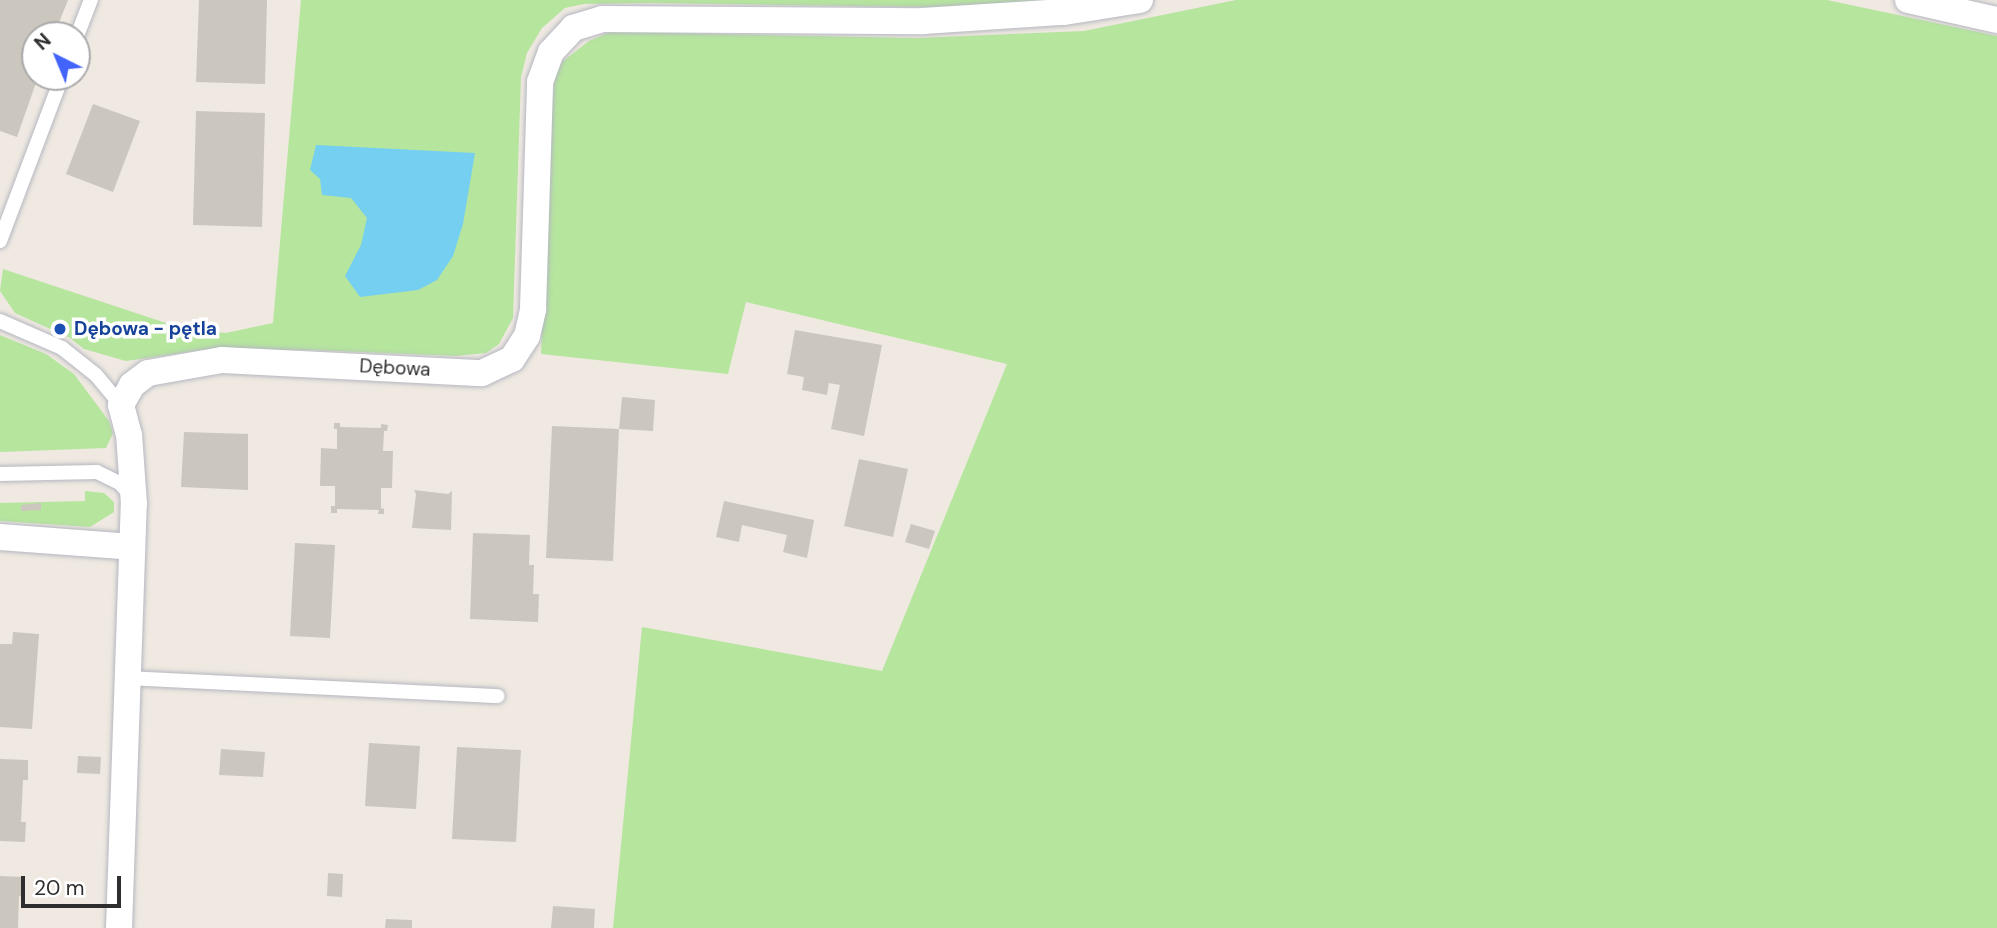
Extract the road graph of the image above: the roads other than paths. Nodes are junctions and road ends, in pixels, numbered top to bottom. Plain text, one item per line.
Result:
1 (90, 0) edge
2 (1140, 0) edge
3 (1908, 0) edge
4 (1997, 20) edge
5 (82, 21) edge
6 (57, 91) edge
7 (0, 241) edge
8 (0, 321) edge
9 (121, 405) junction
10 (0, 474) edge
11 (134, 504) junction
12 (0, 537) edge
13 (132, 547) junction
14 (128, 678) junction
15 (498, 696) dead end
16 (119, 928) edge

1 - 5 lane
2 - 9 street, Dębowa
3 - 4 street
6 - 7 lane
8 - 9 lane
9 - 11 street
10 - 11 lane
11 - 13 street
12 - 13 street
13 - 14 street
14 - 15 lane
14 - 16 street

